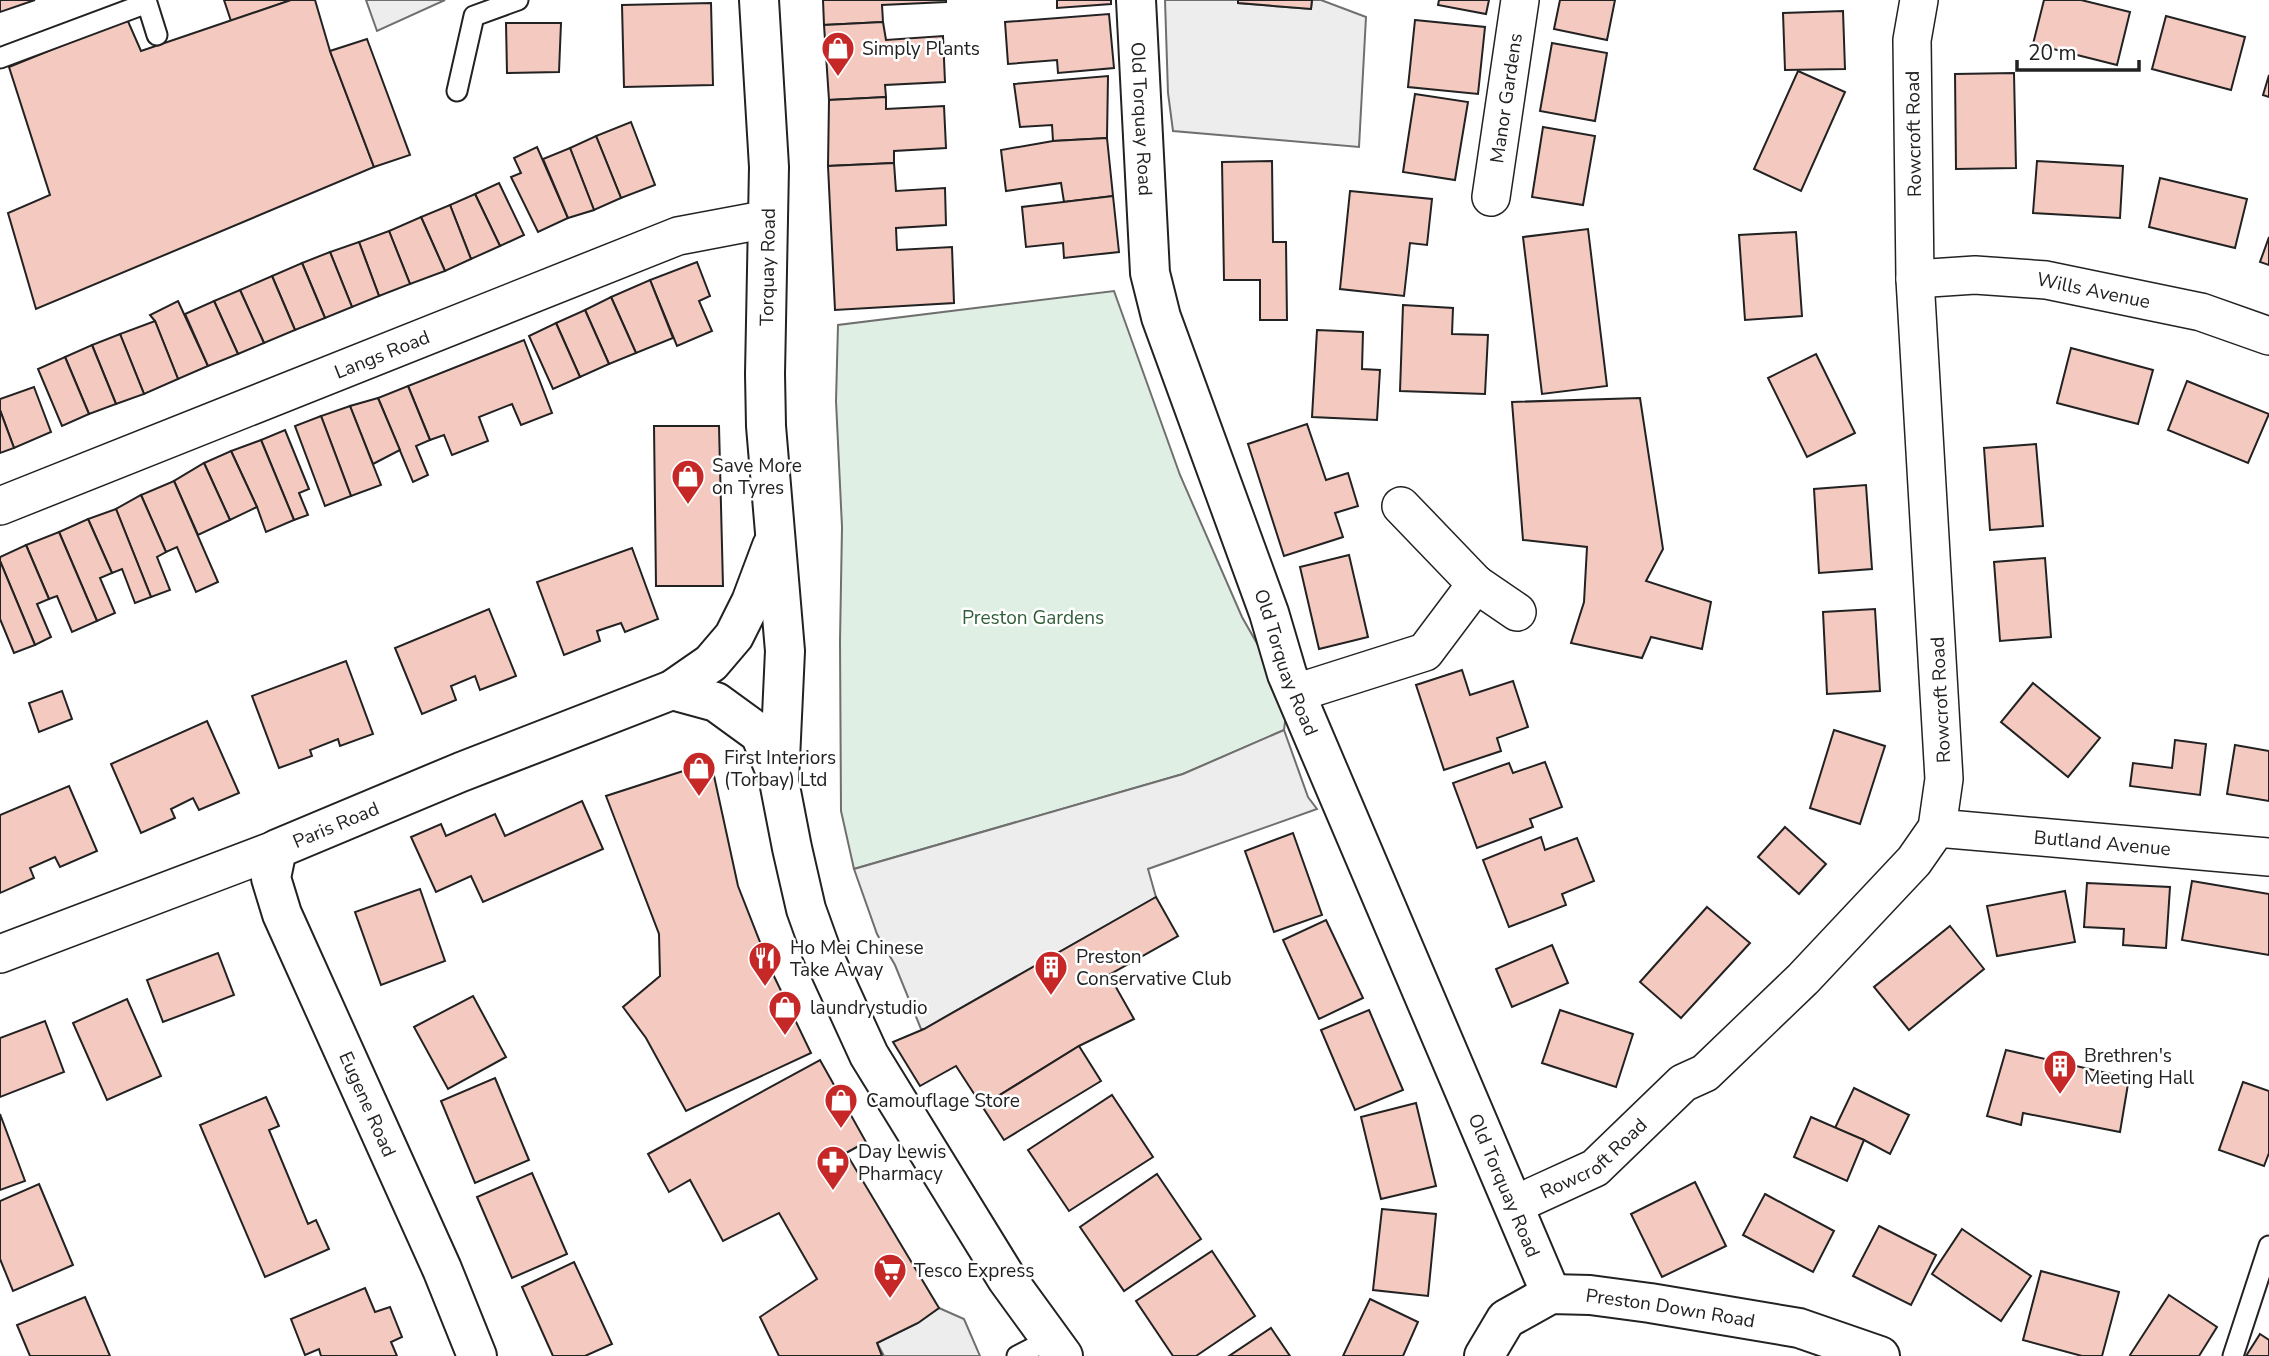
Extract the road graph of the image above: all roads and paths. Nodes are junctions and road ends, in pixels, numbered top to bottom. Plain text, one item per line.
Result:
1 (518, 0) edge
2 (759, 0) edge
3 (1136, 0) edge
4 (1520, 0) edge
5 (1919, 0) edge
6 (157, 35) dead end
7 (0, 58) edge
8 (457, 91) dead end
9 (1491, 197) dead end
10 (768, 219) junction
11 (1915, 279) junction
12 (2269, 336) edge
13 (0, 506) edge
14 (1401, 506) dead end
15 (776, 534) junction
16 (1476, 584) junction
17 (1517, 612) dead end
18 (672, 690) junction
19 (1296, 693) junction
20 (779, 781) junction
21 (1937, 828) junction
22 (277, 849) junction
23 (2269, 857) edge
24 (0, 954) edge
25 (1514, 1205) junction
26 (2269, 1246) edge
27 (1551, 1294) junction
28 (1044, 1350) edge
29 (477, 1356) edge
30 (1484, 1356) edge
31 (1881, 1356) edge
32 (2233, 1356) edge

1 - 8 lane
2 - 10 main road, Torquay Road
3 - 19 main road, Old Torquay Road
4 - 9 street, Manor Gardens
5 - 11 street, Rowcroft Road
6 - 7 lane
10 - 13 street, Langs Road
10 - 15 main road, Torquay Road
11 - 12 street, Wills Avenue
11 - 21 street, Rowcroft Road
14 - 16 street
15 - 18 main road, Paris Road
15 - 20 main road, Torquay Road
16 - 17 street
16 - 19 street
18 - 20 main road
18 - 22 main road, Paris Road
19 - 25 main road, Old Torquay Road
20 - 28 main road
21 - 23 street, Butland Avenue
21 - 25 street, Rowcroft Road
22 - 24 street, Paris Road
22 - 29 main road, Eugene Road
25 - 27 main road, Old Torquay Road
26 - 32 lane
27 - 30 main road
27 - 31 main road, Preston Down Road

